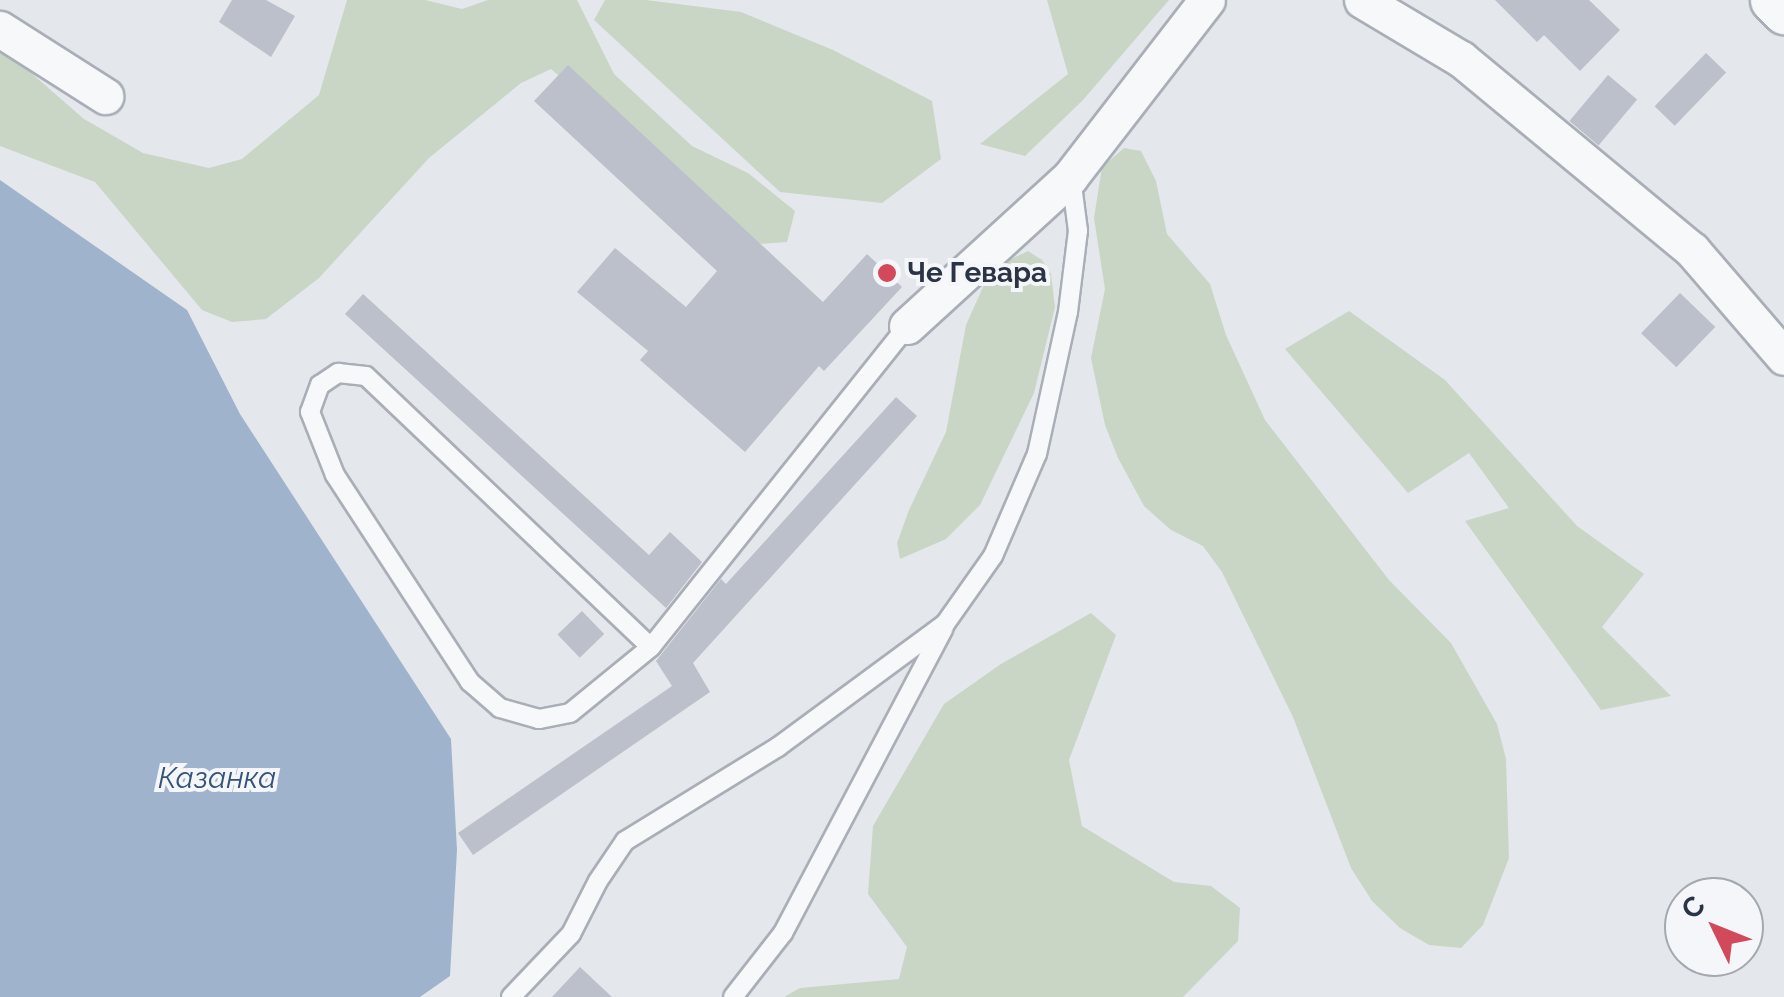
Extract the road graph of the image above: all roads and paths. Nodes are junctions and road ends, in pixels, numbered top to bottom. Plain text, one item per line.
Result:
1 (1207, 0) edge
2 (1362, 0) edge
3 (1772, 0) edge
4 (1784, 11) edge
5 (0, 29) edge
6 (106, 96) dead end
7 (1070, 176) junction
8 (908, 326) joint
9 (1784, 357) edge
10 (945, 624) junction
11 (651, 648) junction
12 (511, 997) edge
13 (733, 997) edge

1 - 7 street
2 - 9 street
3 - 4 street
5 - 6 street
7 - 8 street
7 - 10 lane
8 - 11 lane
10 - 12 lane
10 - 13 lane
11 - 11 lane

